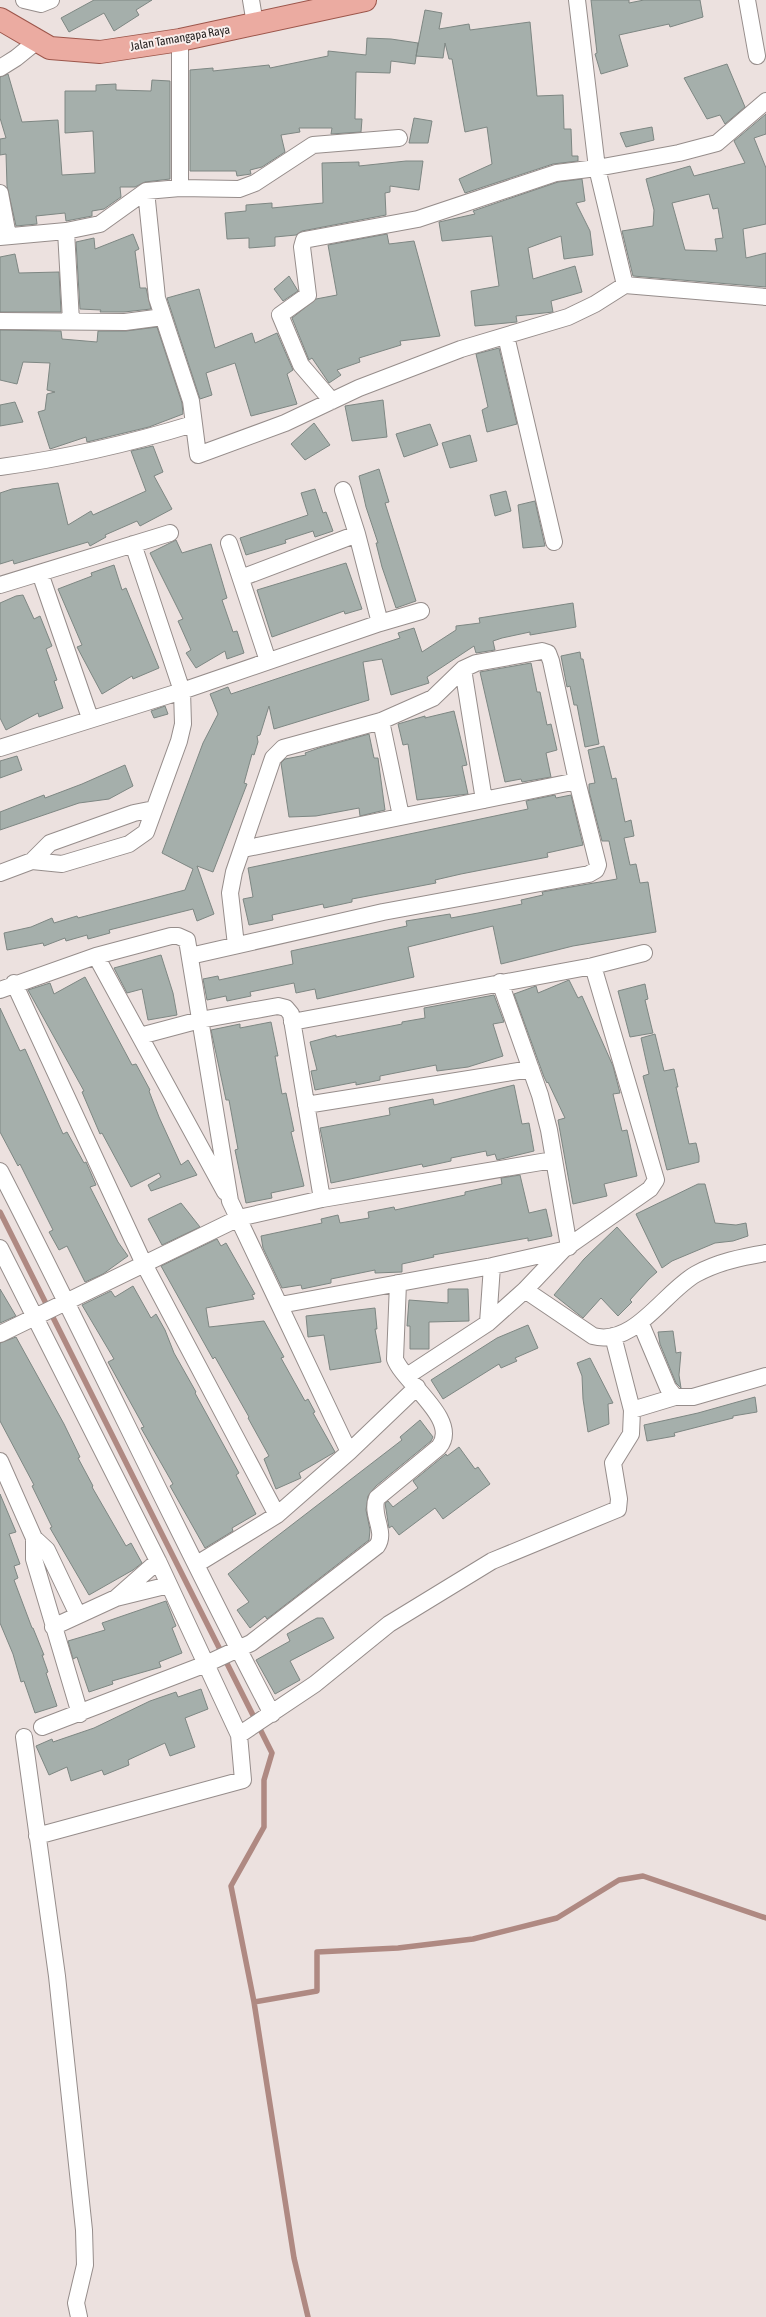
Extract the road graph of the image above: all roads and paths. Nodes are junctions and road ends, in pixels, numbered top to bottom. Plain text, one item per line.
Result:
1 (24, 0) edge
2 (51, 0) edge
3 (251, 0) edge
4 (577, 0) edge
5 (746, 0) edge
6 (354, 1) edge
7 (0, 18) edge
8 (255, 24) junction
9 (180, 40) junction
10 (37, 41) junction
11 (757, 56) dead end
12 (0, 68) edge
13 (766, 102) edge
14 (399, 138) dead end
15 (597, 168) junction
16 (180, 188) junction
17 (146, 191) junction
18 (0, 193) edge
19 (66, 231) junction
20 (4, 237) edge
21 (624, 285) junction
22 (766, 296) edge
23 (163, 318) junction
24 (0, 321) edge
25 (71, 321) junction
26 (506, 336) junction
27 (332, 401) junction
28 (192, 424) junction
29 (0, 467) edge
30 (343, 490) dead end
31 (170, 533) dead end
32 (357, 534) junction
33 (554, 542) dead end
34 (229, 543) dead end
35 (133, 544) junction
36 (40, 573) junction
37 (241, 578) junction
38 (0, 585) edge
39 (421, 611) dead end
40 (380, 623) junction
41 (268, 661) junction
42 (463, 669) junction
43 (182, 691) junction
44 (90, 718) junction
45 (381, 721) junction
46 (0, 748) edge
47 (577, 781) junction
48 (484, 800) junction
49 (154, 809) junction
50 (401, 816) junction
51 (243, 848) junction
52 (32, 861) junction
53 (0, 873) edge
54 (236, 945) junction
55 (644, 953) dead end
56 (96, 956) junction
57 (190, 956) junction
58 (592, 966) junction
59 (500, 982) junction
60 (7, 987) edge
61 (200, 1020) junction
62 (292, 1022) junction
63 (140, 1036) junction
64 (531, 1069) junction
65 (306, 1105) junction
66 (553, 1160) junction
67 (0, 1171) edge
68 (322, 1199) junction
69 (230, 1201) junction
70 (239, 1218) junction
71 (0, 1248) edge
72 (566, 1249) junction
73 (766, 1253) edge
74 (144, 1264) junction
75 (492, 1266) junction
76 (398, 1283) junction
77 (525, 1290) junction
78 (67, 1301) junction
79 (280, 1305) junction
80 (35, 1317) junction
81 (488, 1323) junction
82 (641, 1324) junction
83 (0, 1334) edge
84 (613, 1336) junction
85 (766, 1376) edge
86 (412, 1382) junction
87 (675, 1397) junction
88 (632, 1410) junction
89 (349, 1452) junction
90 (0, 1461) edge
91 (277, 1515) junction
92 (34, 1538) junction
93 (158, 1561) junction
94 (197, 1564) junction
95 (169, 1585) junction
96 (116, 1598) junction
97 (78, 1615) junction
98 (54, 1627) junction
99 (238, 1650) junction
100 (206, 1664) junction
101 (80, 1714) junction
102 (272, 1714) junction
103 (42, 1727) dead end
104 (239, 1735) junction
105 (24, 1737) dead end
106 (37, 1836) junction
107 (79, 2317) edge

1 - 2 street
3 - 8 street
4 - 15 street
5 - 11 street
6 - 8 main road, Jalan Tamangapa Raya
7 - 10 main road, Jalan Tamangapa Raya
8 - 9 main road, Jalan Tamangapa Raya
9 - 10 main road, Jalan Tamangapa Raya
9 - 16 street
10 - 12 street
13 - 15 street
14 - 16 street
15 - 21 street
15 - 27 street
16 - 17 street
17 - 19 street
17 - 23 street
18 - 20 street
19 - 20 street
19 - 25 street
21 - 22 street
21 - 26 street
23 - 25 street
23 - 28 street
24 - 25 street
26 - 27 street
26 - 33 street
27 - 28 street
28 - 29 street
30 - 32 street
31 - 35 street
32 - 37 street
32 - 40 street
34 - 37 street
35 - 36 street
35 - 43 street
36 - 38 street
36 - 44 street
37 - 41 street
39 - 40 street
40 - 41 street
41 - 43 street
42 - 45 street
42 - 47 street
42 - 48 street
43 - 44 street
43 - 49 street
44 - 46 street
45 - 50 street
45 - 51 street
47 - 48 street
47 - 54 street
48 - 50 street
49 - 52 street
49 - 52 street
50 - 51 street
51 - 54 street
52 - 53 street
54 - 57 street
55 - 58 street
56 - 57 street
56 - 60 street
56 - 63 street
57 - 61 street
58 - 59 street
58 - 72 street
59 - 62 street
59 - 64 street
60 - 74 street
61 - 62 street
61 - 63 street
61 - 69 street
62 - 65 street
63 - 69 street
64 - 65 street
64 - 66 street
65 - 68 street
66 - 68 street
66 - 72 street
67 - 78 street
68 - 70 street
69 - 70 street
70 - 74 street
70 - 79 street
71 - 80 street
72 - 75 street
72 - 77 street
73 - 82 street
74 - 78 street
74 - 91 street
75 - 76 street
75 - 81 street
76 - 79 street
76 - 86 street
77 - 81 street
77 - 84 street
78 - 80 street
78 - 94 street
79 - 89 street
80 - 83 street
80 - 93 street
81 - 86 street
82 - 84 street
82 - 87 street
84 - 88 street
85 - 87 street
86 - 89 street
86 - 99 street
87 - 88 street
88 - 102 street
89 - 91 street
90 - 92 street
91 - 94 street
92 - 97 street
92 - 98 street
93 - 95 street
93 - 96 street
94 - 99 street
95 - 96 street
95 - 100 street
96 - 97 street
97 - 98 street
98 - 101 street
99 - 100 street
99 - 102 street
100 - 101 street
100 - 104 street
101 - 103 street
102 - 104 street
104 - 106 street
105 - 106 street
106 - 107 street

